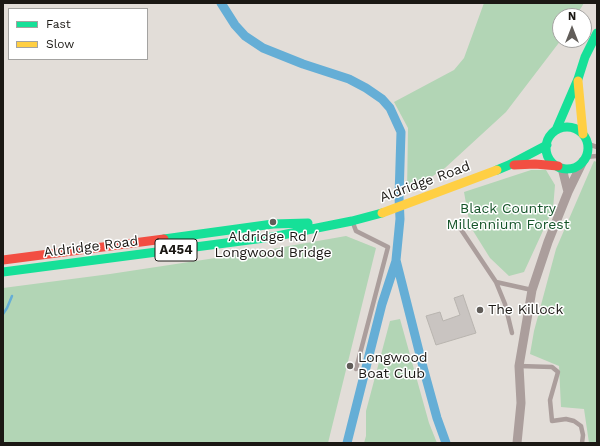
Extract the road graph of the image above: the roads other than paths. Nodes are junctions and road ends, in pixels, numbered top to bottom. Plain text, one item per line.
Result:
1 (597, 33) edge
2 (578, 79) junction
3 (556, 130) junction
4 (583, 134) junction
5 (588, 144) junction
6 (547, 145) junction
7 (597, 147) edge
8 (597, 156) edge
9 (585, 159) junction
10 (510, 165) junction
11 (560, 167) junction
12 (568, 192) junction
13 (350, 221) junction
14 (460, 228) dead end
15 (3, 260) edge
16 (3, 272) edge
17 (496, 282) junction
18 (532, 290) junction
19 (512, 333) dead end
20 (519, 366) junction
21 (356, 369) dead end
22 (517, 443) edge
23 (582, 443) edge

1 - 2 main road
2 - 3 main road
2 - 4 main road
3 - 4 main road
3 - 6 main road
4 - 5 main road
5 - 7 lane
5 - 9 main road
6 - 10 main road, Aldridge Road / A454
6 - 11 main road
8 - 9 lane
9 - 11 main road
9 - 12 street
10 - 11 main road, Aldridge Road / A454
10 - 13 main road, Aldridge Road / A454
11 - 12 street
12 - 18 street
13 - 15 main road, Aldridge Road / A454
13 - 16 main road, Aldridge Road / A454
13 - 21 lane
14 - 17 lane
17 - 18 lane
17 - 19 lane
18 - 20 street
20 - 22 street
20 - 23 lane

